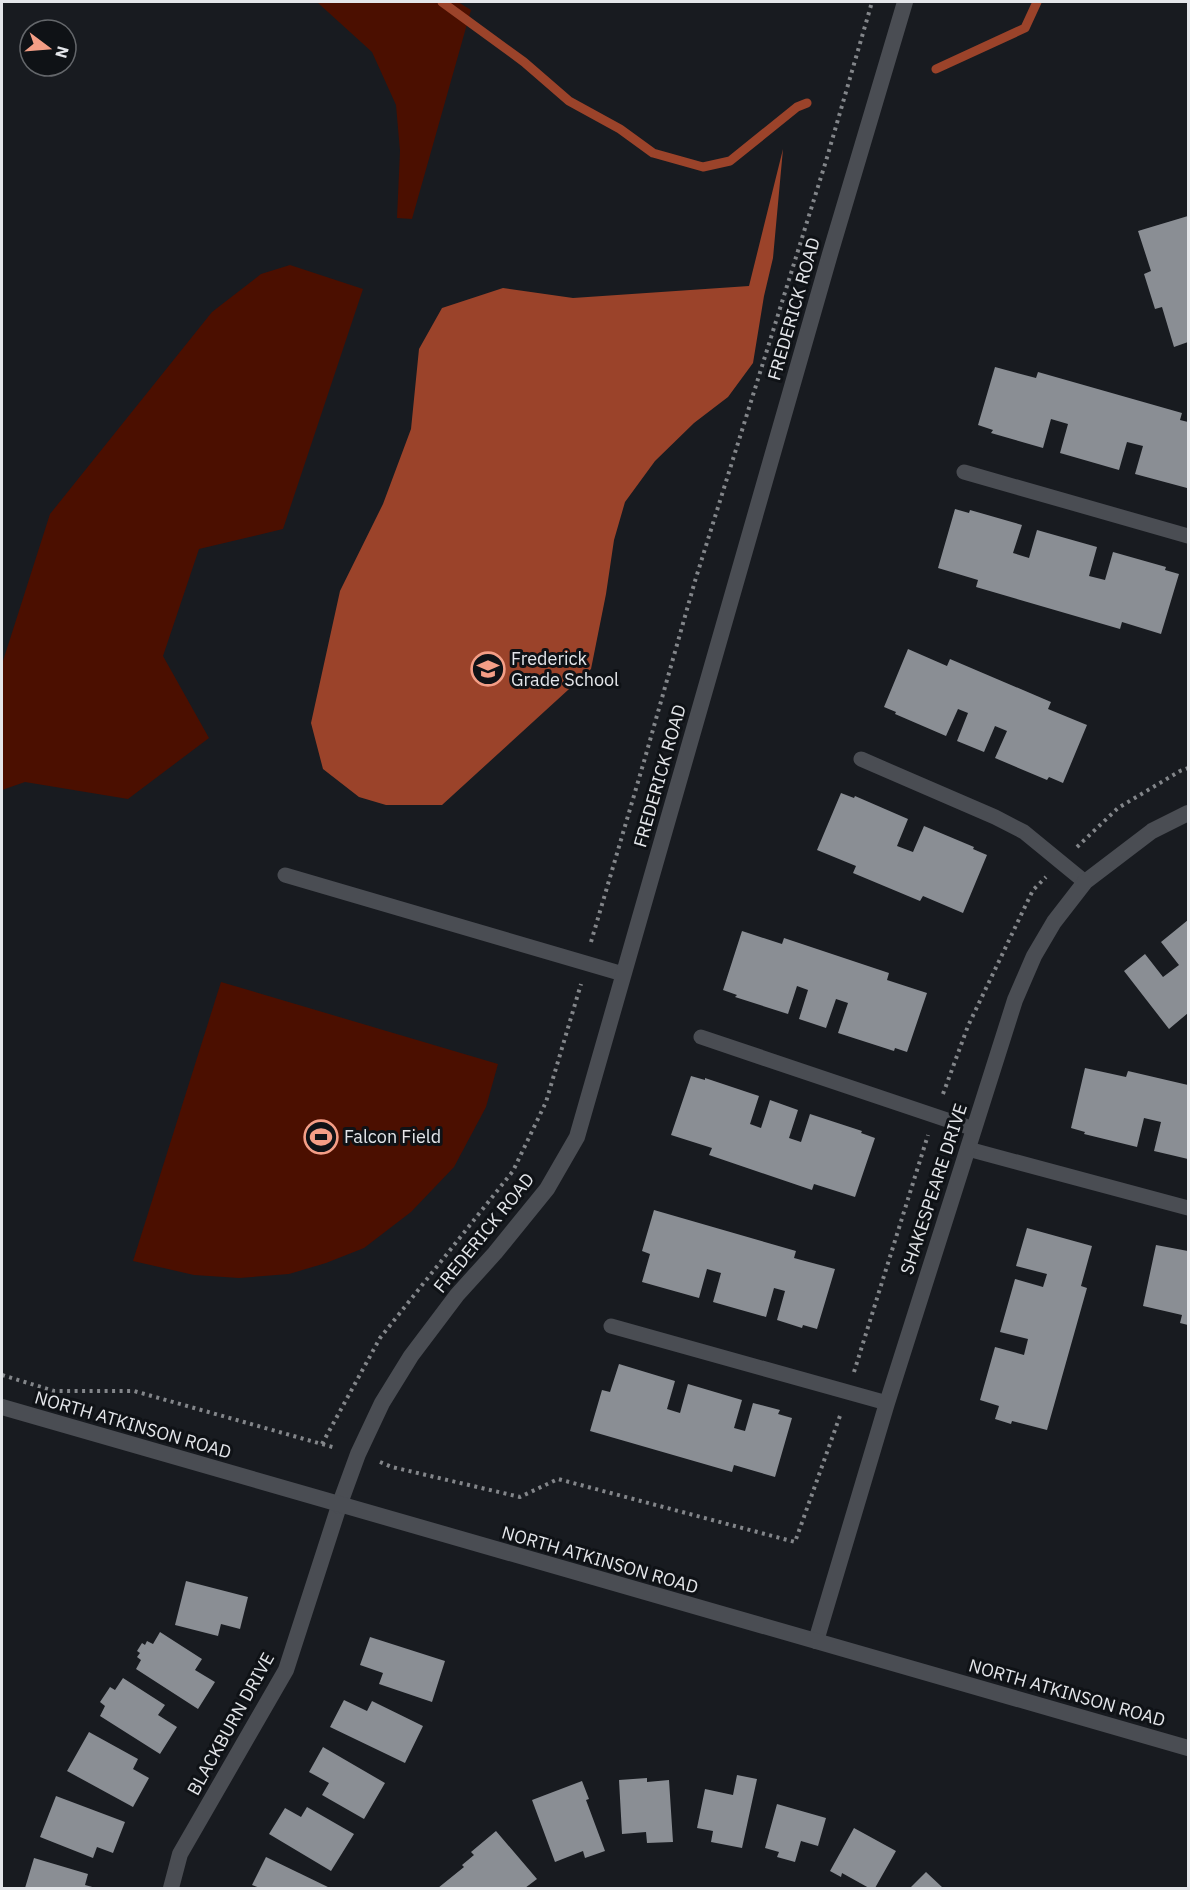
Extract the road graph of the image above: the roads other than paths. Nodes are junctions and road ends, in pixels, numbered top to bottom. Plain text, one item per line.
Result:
1 (905, 2) edge
2 (964, 472) dead end
3 (1188, 536) edge
4 (861, 759) dead end
5 (1188, 813) edge
6 (285, 875) dead end
7 (1085, 882) junction
8 (623, 974) junction
9 (701, 1037) dead end
10 (974, 1129) junction
11 (968, 1149) junction
12 (1188, 1208) edge
13 (610, 1326) dead end
14 (887, 1403) junction
15 (2, 1407) edge
16 (339, 1506) junction
17 (816, 1641) junction
18 (1188, 1748) edge
19 (171, 1888) edge

1 - 8 street, FREDERICK ROAD
2 - 3 lane
4 - 7 lane
5 - 7 street, SHAKESPEARE DRIVE
6 - 8 lane
7 - 10 street, SHAKESPEARE DRIVE
8 - 16 street, FREDERICK ROAD
9 - 10 lane
10 - 11 street, SHAKESPEARE DRIVE
11 - 12 lane
11 - 14 street, SHAKESPEARE DRIVE
13 - 14 lane
14 - 17 street, SHAKESPEARE DRIVE
15 - 16 street, NORTH ATKINSON ROAD
16 - 17 street, NORTH ATKINSON ROAD
16 - 19 street, BLACKBURN DRIVE
17 - 18 street, NORTH ATKINSON ROAD

